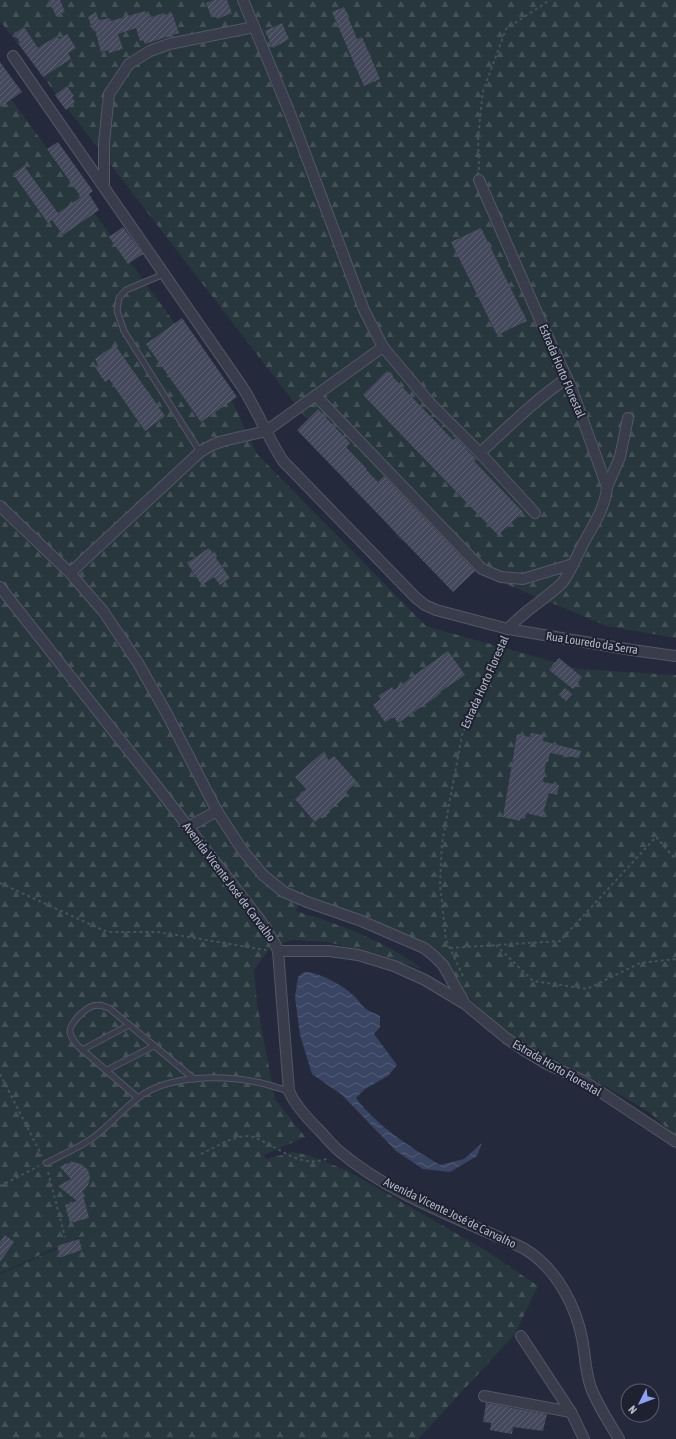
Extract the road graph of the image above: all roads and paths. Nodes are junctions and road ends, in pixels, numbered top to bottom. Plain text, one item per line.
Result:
1 (243, 0) edge
2 (550, 0) edge
3 (254, 27) junction
4 (13, 56) dead end
5 (479, 180) joint
6 (104, 186) junction
7 (164, 274) junction
8 (384, 348) junction
9 (567, 378) junction
10 (316, 396) junction
11 (628, 418) dead end
12 (266, 431) junction
13 (200, 452) junction
14 (480, 453) junction
15 (607, 487) junction
16 (0, 506) edge
17 (535, 513) dead end
18 (573, 564) junction
19 (70, 573) junction
20 (0, 587) edge
21 (508, 629) junction
22 (676, 656) edge
23 (218, 812) junction
24 (188, 828) junction
25 (676, 860) edge
26 (0, 883) edge
27 (496, 945) junction
28 (450, 948) junction
29 (278, 952) junction
30 (676, 959) edge
31 (465, 979) dead end
32 (468, 1007) junction
33 (129, 1025) junction
34 (154, 1046) junction
35 (82, 1050) junction
36 (107, 1070) junction
37 (0, 1074) edge
38 (194, 1079) junction
39 (289, 1091) junction
40 (138, 1098) junction
41 (676, 1142) edge
42 (337, 1150) junction
43 (201, 1154) dead end
44 (46, 1163) junction
45 (0, 1186) edge
46 (65, 1237) dead end
47 (521, 1336) dead end
48 (484, 1396) dead end
49 (571, 1412) junction
50 (584, 1439) edge
51 (619, 1439) edge

1 - 3 street
2 - 5 path
3 - 6 street
3 - 8 street
4 - 6 street, Rua Louredo da Serra
5 - 9 street, Estrada Horto Florestal
6 - 7 street, Rua Louredo da Serra
7 - 12 street, Rua Louredo da Serra
7 - 13 lane
8 - 10 street
8 - 14 street
9 - 14 street
9 - 15 street, Estrada Horto Florestal
10 - 12 street
10 - 18 street
11 - 15 street
12 - 13 street
12 - 21 street, Rua Louredo da Serra
13 - 19 street
14 - 17 street
15 - 18 street, Estrada Horto Florestal
16 - 19 street
18 - 21 street, Estrada Horto Florestal
19 - 23 street
20 - 24 street, Avenida Vicente José de Carvalho
21 - 22 street, Rua Louredo da Serra
21 - 28 path, Estrada Horto Florestal
23 - 24 street
23 - 32 street
24 - 29 street, Avenida Vicente José de Carvalho
25 - 27 path
26 - 29 path
27 - 28 path
27 - 30 path
28 - 31 path, Estrada Horto Florestal
29 - 32 street
29 - 39 street, Avenida Vicente José de Carvalho
32 - 41 street, Estrada Horto Florestal
33 - 34 lane
33 - 35 lane
33 - 35 lane
34 - 36 lane
34 - 38 lane
35 - 36 lane
36 - 40 lane
37 - 44 path
38 - 39 lane
38 - 40 lane
39 - 42 street, Avenida Vicente José de Carvalho
40 - 44 lane
42 - 43 path
42 - 51 street, Avenida Vicente José de Carvalho
44 - 45 path
44 - 46 path
47 - 49 street
48 - 49 street
49 - 50 street

